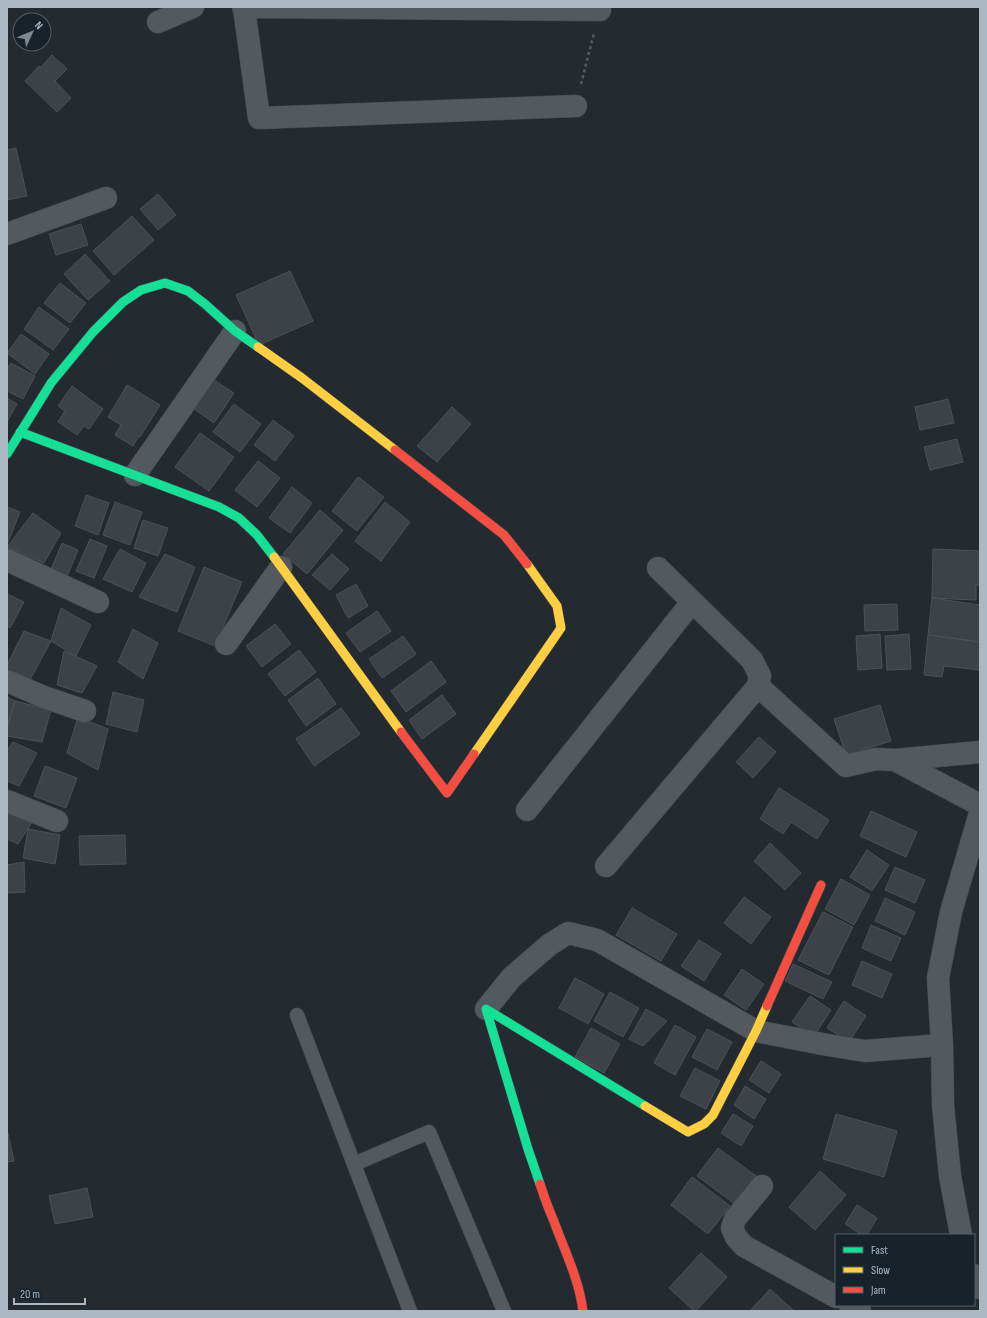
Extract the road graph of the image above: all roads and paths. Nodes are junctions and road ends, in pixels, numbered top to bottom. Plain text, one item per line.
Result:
1 (193, 7) edge
2 (244, 7) edge
3 (600, 10) joint
4 (158, 22) dead end
5 (576, 106) joint
6 (106, 198) dead end
7 (7, 234) edge
8 (236, 331) junction
9 (20, 432) junction
10 (7, 454) edge
11 (135, 475) junction
12 (7, 560) edge
13 (282, 567) junction
14 (658, 568) dead end
15 (98, 602) dead end
16 (692, 602) junction
17 (226, 644) dead end
18 (7, 681) edge
19 (758, 686) junction
20 (85, 711) dead end
21 (980, 752) edge
22 (895, 760) junction
23 (7, 801) edge
24 (980, 805) edge
25 (528, 810) dead end
26 (980, 812) edge
27 (57, 821) dead end
28 (606, 866) dead end
29 (821, 886) dead end
30 (486, 1009) junction
31 (297, 1015) dead end
32 (756, 1030) junction
33 (942, 1045) junction
34 (354, 1164) junction
35 (762, 1186) dead end
36 (961, 1234) edge
37 (975, 1277) edge
38 (980, 1288) edge
39 (835, 1296) edge
40 (410, 1311) edge
41 (504, 1311) edge
42 (583, 1311) edge

1 - 4 street
2 - 3 street
2 - 5 street
3 - 5 path
6 - 7 street
8 - 9 street
8 - 11 street
8 - 13 street
9 - 10 street
9 - 11 street
11 - 13 street
12 - 15 street
13 - 17 street
14 - 16 street
16 - 19 street
16 - 25 street
18 - 20 street
19 - 22 street
19 - 28 street
21 - 22 street
22 - 24 street
23 - 27 street
26 - 33 street
29 - 32 street
30 - 32 street
30 - 32 street
30 - 42 street
31 - 34 lane
32 - 33 street
33 - 36 street
34 - 40 lane
34 - 41 lane
35 - 39 street
37 - 38 street

